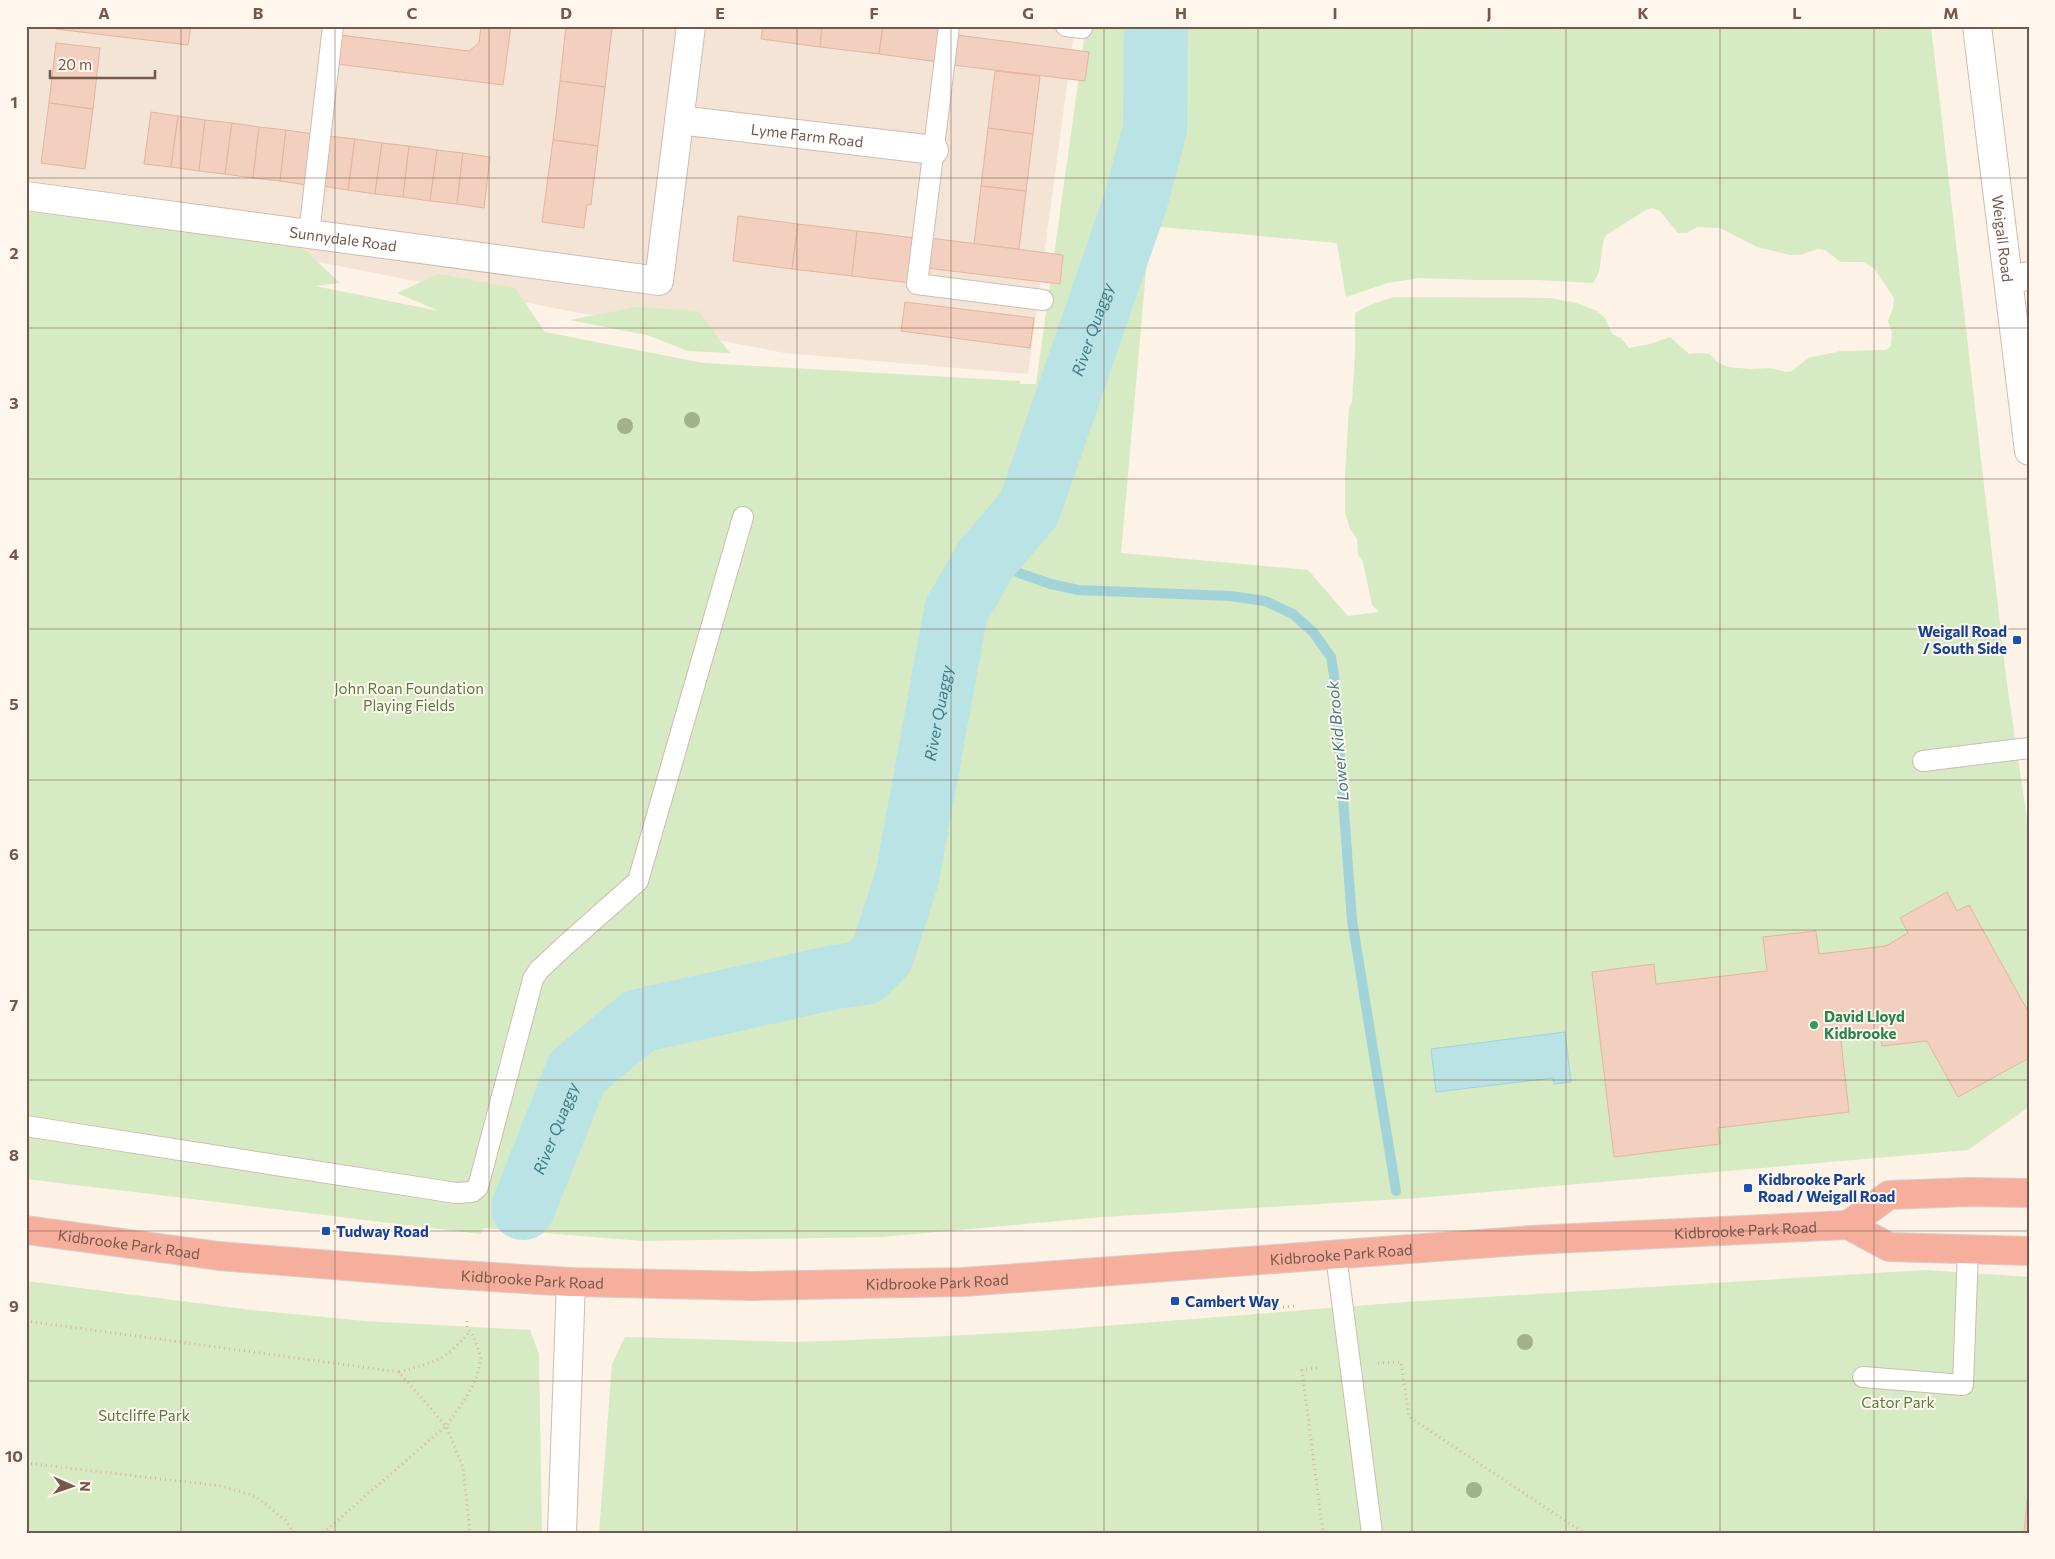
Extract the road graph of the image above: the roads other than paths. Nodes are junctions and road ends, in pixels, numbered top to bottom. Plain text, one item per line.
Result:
1 (333, 26) edge
2 (691, 26) edge
3 (949, 26) edge
4 (1977, 26) edge
5 (679, 120) junction
6 (934, 150) junction
7 (26, 196) edge
8 (309, 234) junction
9 (2019, 278) edge
10 (1042, 300) dead end
11 (2029, 450) edge
12 (742, 517) dead end
13 (2029, 748) edge
14 (1923, 761) dead end
15 (26, 1126) edge
16 (2029, 1193) edge
17 (1848, 1225) junction
18 (26, 1230) edge
19 (1968, 1249) junction
20 (2029, 1251) edge
21 (1336, 1255) junction
22 (571, 1282) junction
23 (1864, 1377) dead end
24 (562, 1533) edge
25 (1372, 1533) edge

1 - 8 lane
2 - 5 street
3 - 6 lane
4 - 9 street, Weigall Road
5 - 6 street, Lyme Farm Road
5 - 8 street, Sunnydale Road
6 - 10 lane
7 - 8 street, Sunnydale Road
9 - 11 street, Weigall Road
12 - 15 lane
13 - 14 lane
16 - 17 highway
17 - 19 highway
17 - 21 highway, Kidbrooke Park Road
18 - 22 highway, Kidbrooke Park Road
19 - 20 highway
19 - 23 lane
21 - 22 highway, Kidbrooke Park Road
21 - 25 lane
22 - 24 street

